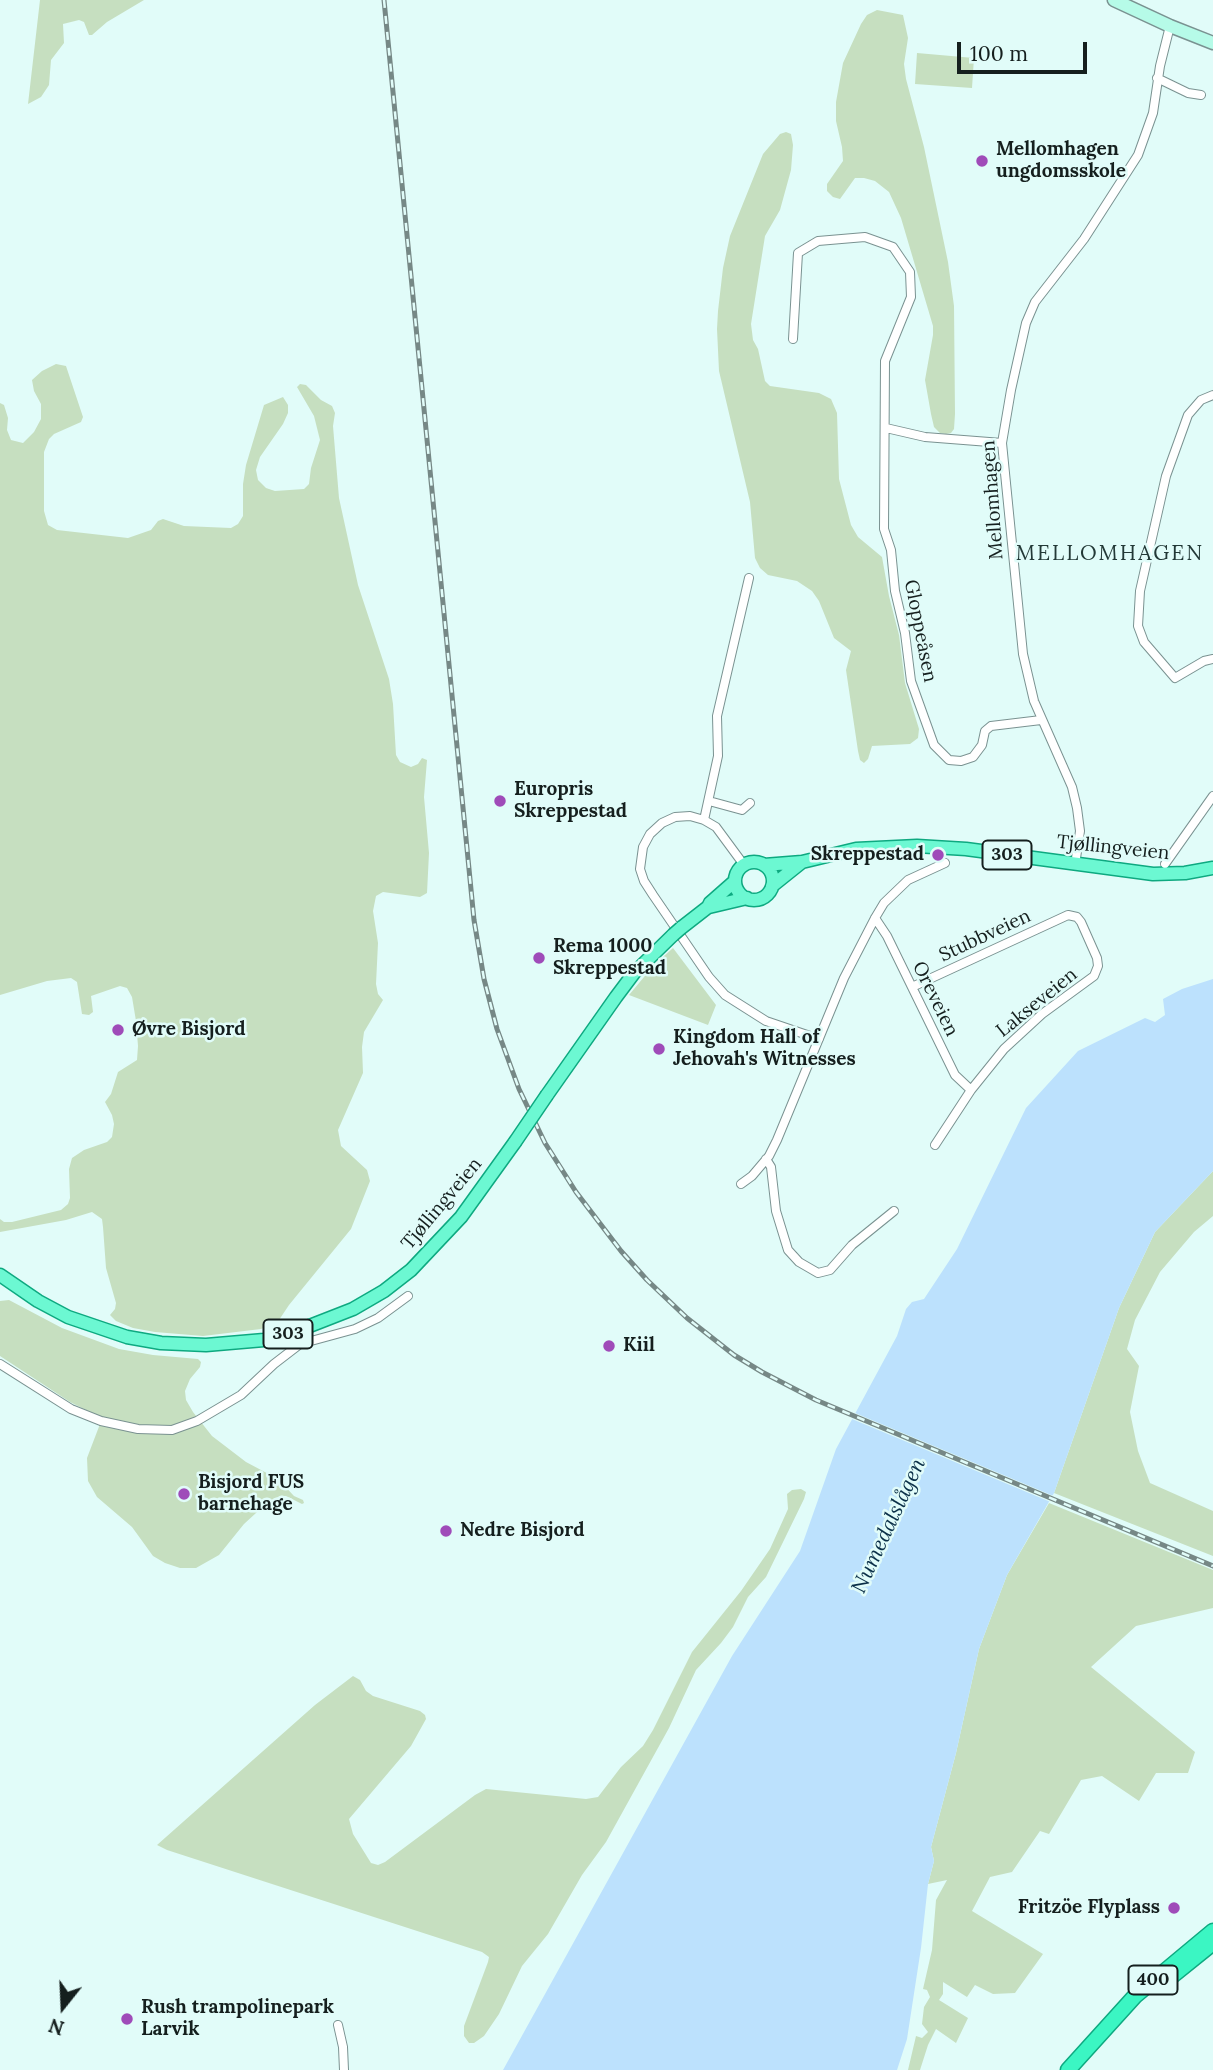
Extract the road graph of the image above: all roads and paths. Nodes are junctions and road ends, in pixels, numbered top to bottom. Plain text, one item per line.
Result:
1 (1114, 0) edge
2 (1170, 26) junction
3 (1213, 43) edge
4 (1157, 78) junction
5 (1201, 95) dead end
6 (793, 339) dead end
7 (1213, 395) edge
8 (886, 428) junction
9 (1002, 443) junction
10 (749, 578) dead end
11 (1213, 659) edge
12 (1041, 720) junction
13 (1213, 796) edge
14 (709, 801) junction
15 (751, 803) dead end
16 (704, 820) junction
17 (802, 862) junction
18 (946, 863) dead end
19 (1165, 864) dead end
20 (744, 865) junction
21 (764, 865) junction
22 (1075, 865) junction
23 (1213, 868) edge
24 (735, 881) junction
25 (772, 886) junction
26 (747, 898) junction
27 (708, 907) junction
28 (1073, 916) joint
29 (875, 918) junction
30 (912, 987) junction
31 (819, 1039) junction
32 (971, 1090) junction
33 (934, 1145) dead end
34 (766, 1159) junction
35 (741, 1184) dead end
36 (894, 1211) dead end
37 (0, 1275) edge
38 (408, 1296) dead end
39 (0, 1364) edge
40 (1213, 1931) edge
41 (1213, 1943) edge
42 (338, 2025) dead end
43 (1103, 2032) junction
44 (344, 2070) edge
45 (1068, 2070) edge

1 - 2 main road
2 - 3 main road
2 - 4 street, Mellomhagen
4 - 5 street
4 - 9 street, Mellomhagen
6 - 8 street, Gloppeåsen
7 - 11 street
8 - 9 street
8 - 12 street, Gloppeåsen
9 - 12 street, Mellomhagen
10 - 14 street
12 - 22 street, Mellomhagen
13 - 19 street
14 - 15 street
14 - 16 street
16 - 20 street
16 - 31 street
17 - 21 main road, Tjøllingveien / 303
17 - 22 main road, Tjøllingveien / 303
17 - 25 main road, Tjøllingveien / 303
18 - 29 street
20 - 21 main road, 303
20 - 24 main road, 303
21 - 25 main road
22 - 23 main road, Tjøllingveien / 303
24 - 26 main road
24 - 27 main road, 303
25 - 26 main road, 303
26 - 27 main road, 303
27 - 37 main road, Tjøllingveien / 303, bridge
28 - 30 street, Stubbveien
28 - 32 street, Lakseveien
29 - 30 street, Oreveien
29 - 31 street
30 - 32 street, Oreveien
31 - 34 street
32 - 33 street, Lakseveien
34 - 35 street
34 - 36 street
38 - 39 street
40 - 43 highway, 400
41 - 43 highway, 400
42 - 44 street
43 - 45 highway, 400

